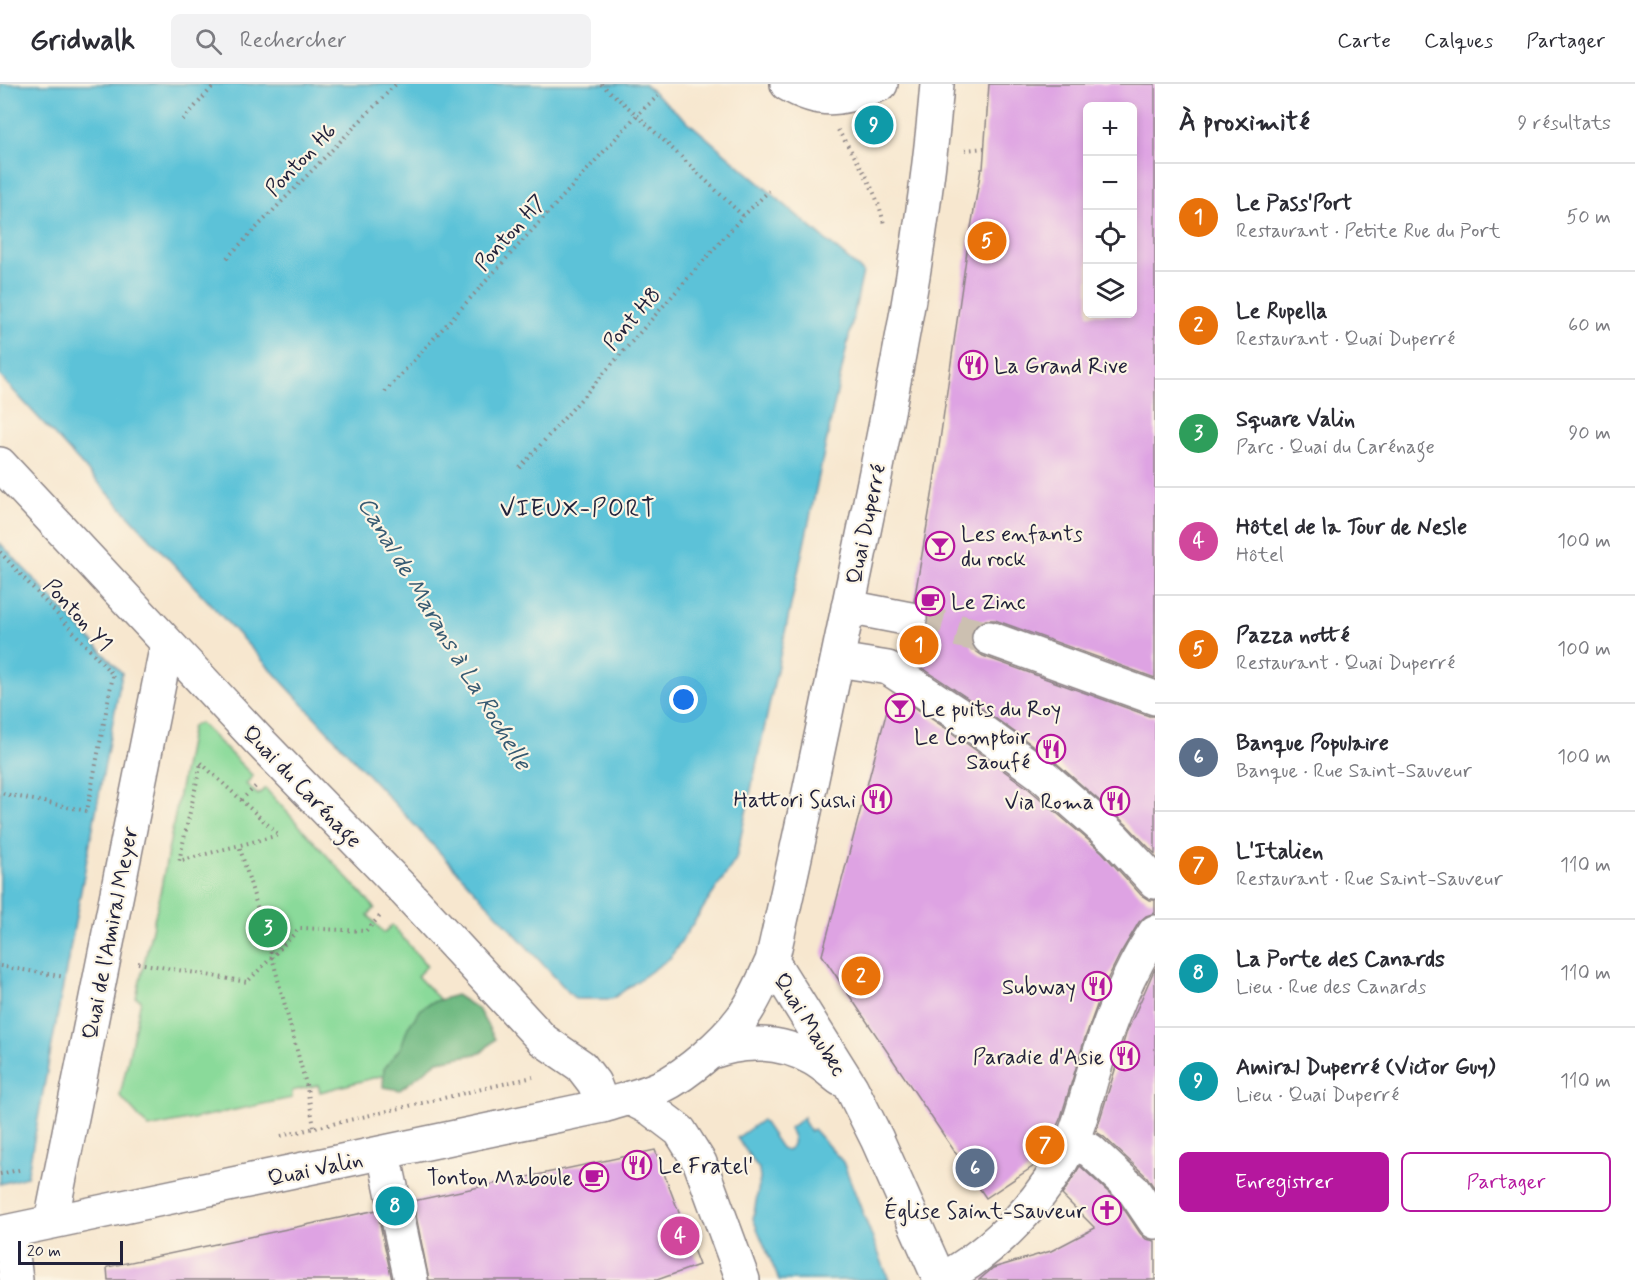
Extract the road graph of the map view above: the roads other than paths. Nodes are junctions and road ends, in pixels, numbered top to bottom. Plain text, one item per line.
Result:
1 (881, 84) edge
2 (937, 84) edge
3 (796, 89) edge
4 (0, 464) edge
5 (848, 608) junction
6 (910, 619) tunnel mouth
7 (989, 638) tunnel mouth
8 (167, 644) junction
9 (838, 660) junction
10 (1155, 698) edge
11 (1155, 882) edge
12 (1155, 932) edge
13 (772, 961) junction
14 (708, 1053) junction
15 (851, 1087) junction
16 (616, 1102) junction
17 (1071, 1143) junction
18 (384, 1154) junction
19 (51, 1222) junction
20 (1155, 1222) edge
21 (5, 1232) edge
22 (16, 1280) edge
23 (411, 1280) edge
24 (743, 1280) edge
25 (940, 1280) edge

1 - 3 street
2 - 5 street, Quai Duperré
4 - 8 street, Quai du Carénage
5 - 6 street
5 - 9 street, Quai Duperré
7 - 10 street
8 - 16 street, Quai du Carénage
8 - 19 street, Quai de l'Amiral Meyer
9 - 11 street
9 - 13 street, Quai Duperré
12 - 17 street
13 - 14 street, Quai Duperré
13 - 15 street, Quai Maubec
14 - 15 street, Quai Maubec
14 - 16 street, Quai Valin
15 - 25 street, Quai Maubec
16 - 18 street, Quai Valin
16 - 24 street
17 - 20 street
17 - 25 street
18 - 19 street, Quai Valin
18 - 23 street
19 - 21 street, Quai Valin
21 - 22 street

